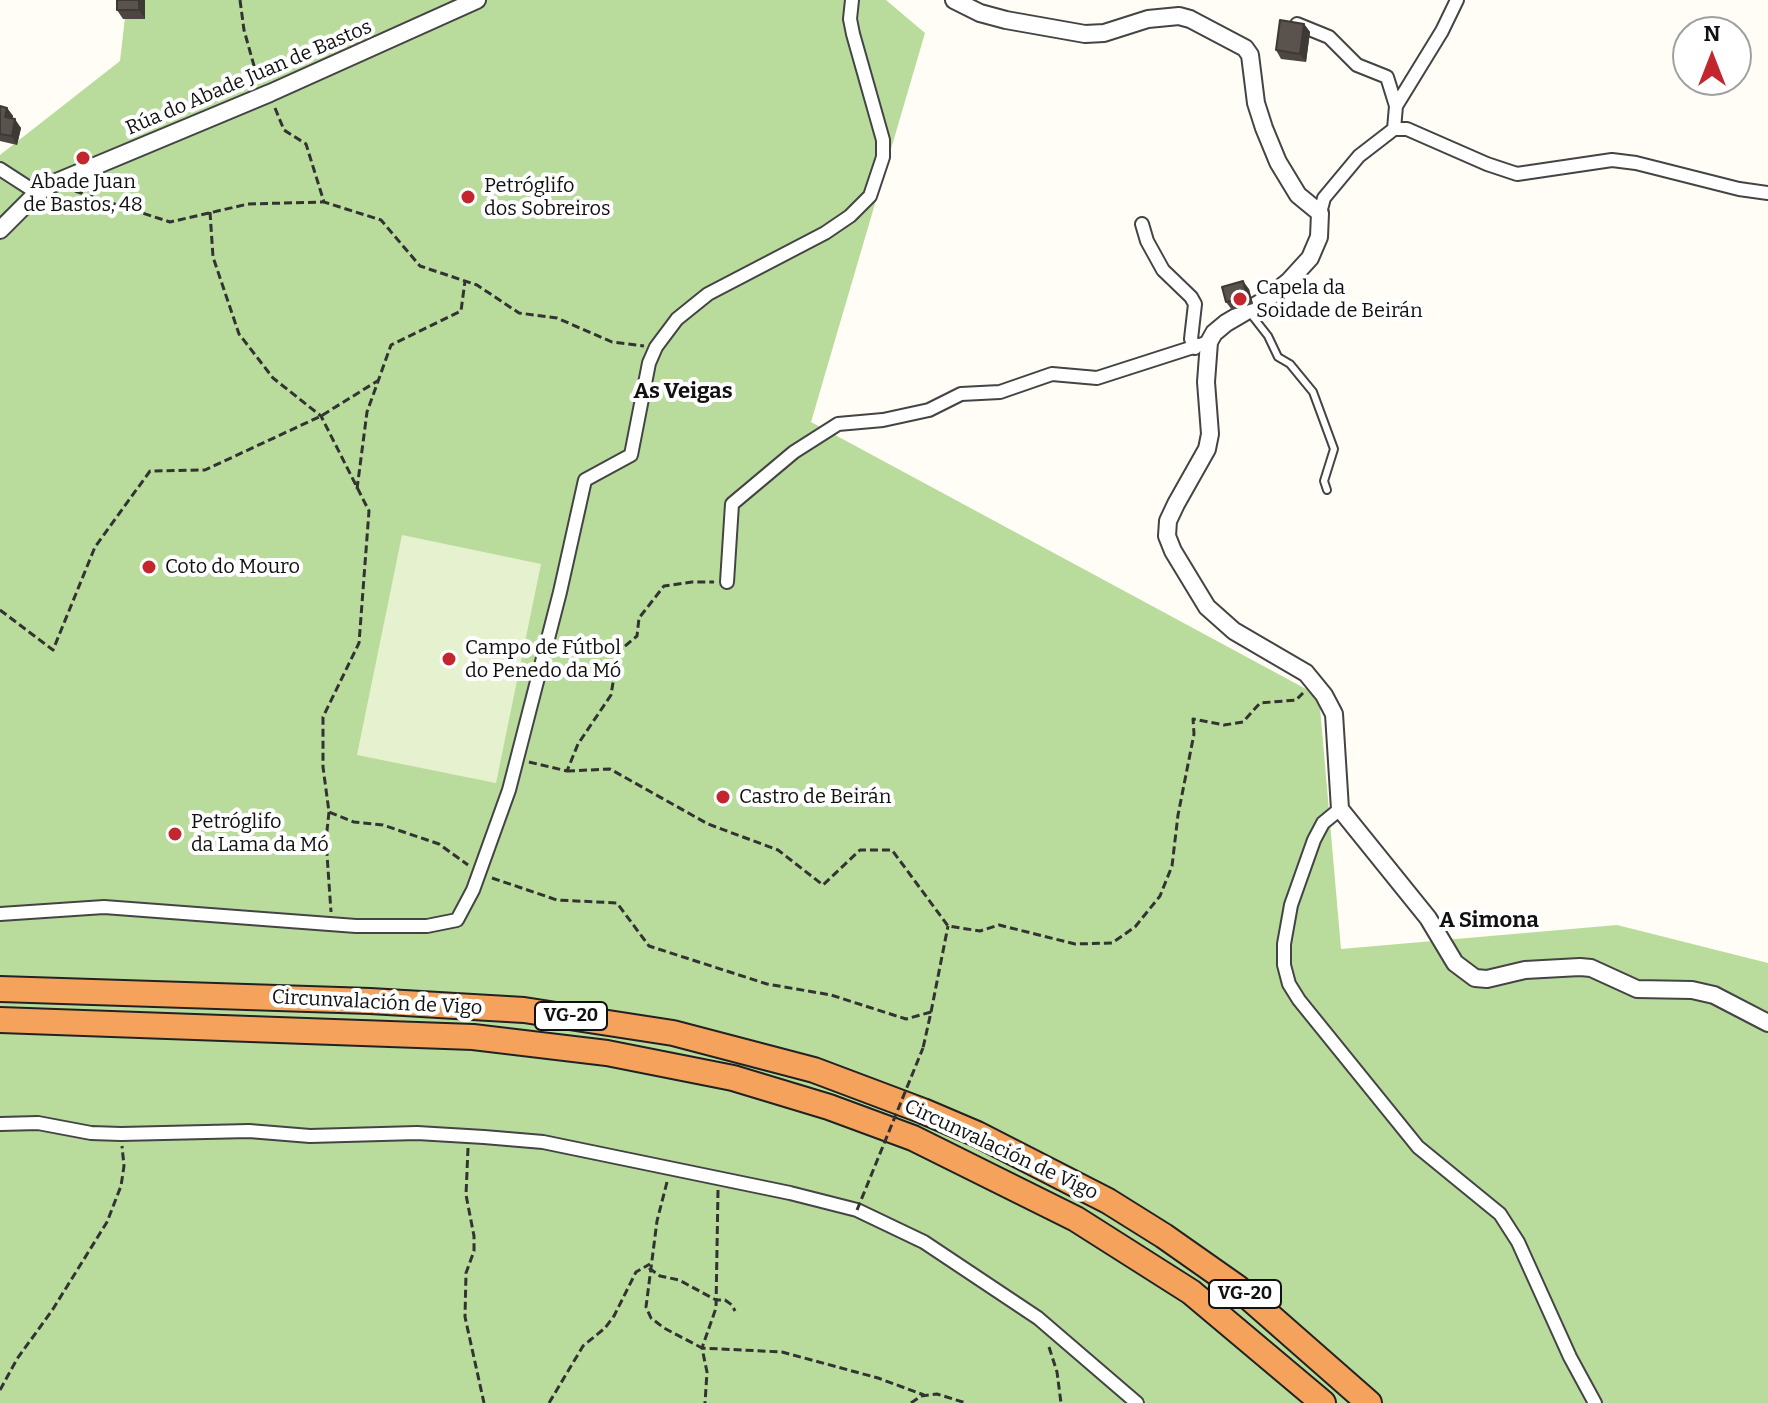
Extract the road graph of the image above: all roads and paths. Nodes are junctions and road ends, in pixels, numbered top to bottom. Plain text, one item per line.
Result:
1 (240, 0) edge
2 (477, 0) edge
3 (852, 0) edge
4 (954, 0) edge
5 (1457, 0) edge
6 (1297, 24) edge
7 (266, 94) junction
8 (1396, 106) junction
9 (1394, 129) junction
10 (0, 169) edge
11 (52, 184) junction
12 (37, 193) junction
13 (1768, 193) edge
14 (324, 202) junction
15 (210, 212) junction
16 (1320, 213) junction
17 (1142, 224) dead end
18 (0, 230) edge
19 (465, 281) junction
20 (1247, 311) junction
21 (1202, 345) junction
22 (656, 347) junction
23 (379, 380) junction
24 (321, 416) junction
25 (357, 489) junction
26 (1327, 490) dead end
27 (727, 582) joint
28 (0, 610) edge
29 (1313, 683) junction
30 (518, 758) junction
31 (567, 771) junction
32 (1340, 809) junction
33 (329, 812) junction
34 (479, 873) junction
35 (0, 914) edge
36 (332, 925) junction
37 (948, 926) junction
38 (0, 989) edge
39 (931, 1012) junction
40 (0, 1020) edge
41 (1768, 1023) edge
42 (0, 1124) edge
43 (121, 1134) junction
44 (468, 1136) junction
45 (671, 1171) junction
46 (719, 1180) junction
47 (857, 1210) junction
48 (650, 1266) junction
49 (716, 1300) junction
50 (735, 1311) dead end
51 (1050, 1327) junction
52 (702, 1348) junction
53 (0, 1390) edge
54 (924, 1395) junction
55 (484, 1403) edge
56 (549, 1403) edge
57 (705, 1403) edge
58 (911, 1403) edge
59 (966, 1403) edge
60 (1061, 1403) edge
61 (1137, 1403) edge
62 (1323, 1403) edge
63 (1369, 1403) edge
64 (1595, 1403) edge

1 - 7 path
2 - 7 street, Rúa do Abade Juan de Bastos
3 - 22 street
4 - 16 street
5 - 8 street
6 - 8 street
7 - 11 street, Rúa do Abade Juan de Bastos
7 - 14 path
8 - 9 street
9 - 13 street
9 - 16 street
10 - 12 street
11 - 12 street, Rúa do Abade Juan de Bastos
11 - 15 path
12 - 18 street, Rúa do Abade Juan de Bastos
14 - 15 path
14 - 19 path
15 - 24 path
16 - 20 street
17 - 21 street
19 - 22 path
19 - 23 path
20 - 21 street
20 - 26 lane
21 - 27 street
21 - 29 street
22 - 30 street
23 - 24 path
23 - 25 path
24 - 25 path
24 - 28 path
25 - 33 path
27 - 31 path
29 - 32 street
29 - 37 path
30 - 31 path
30 - 34 street
31 - 37 path
32 - 41 street
32 - 64 street
33 - 34 path
33 - 36 path
34 - 36 street
34 - 39 path
35 - 36 street
37 - 39 path
38 - 63 highway, Circunvalación de Vigo / VG-20
39 - 47 path, bridge
40 - 62 highway, Circunvalación de Vigo / VG-20
42 - 43 street
43 - 44 street
43 - 53 path
44 - 45 street
44 - 55 path
45 - 46 street
45 - 48 path
46 - 47 street
46 - 49 path
47 - 51 street
48 - 49 path
48 - 52 path
48 - 56 path
49 - 50 path
49 - 52 path
51 - 60 path
51 - 61 street
52 - 54 path
52 - 57 path
54 - 58 path
54 - 59 path

